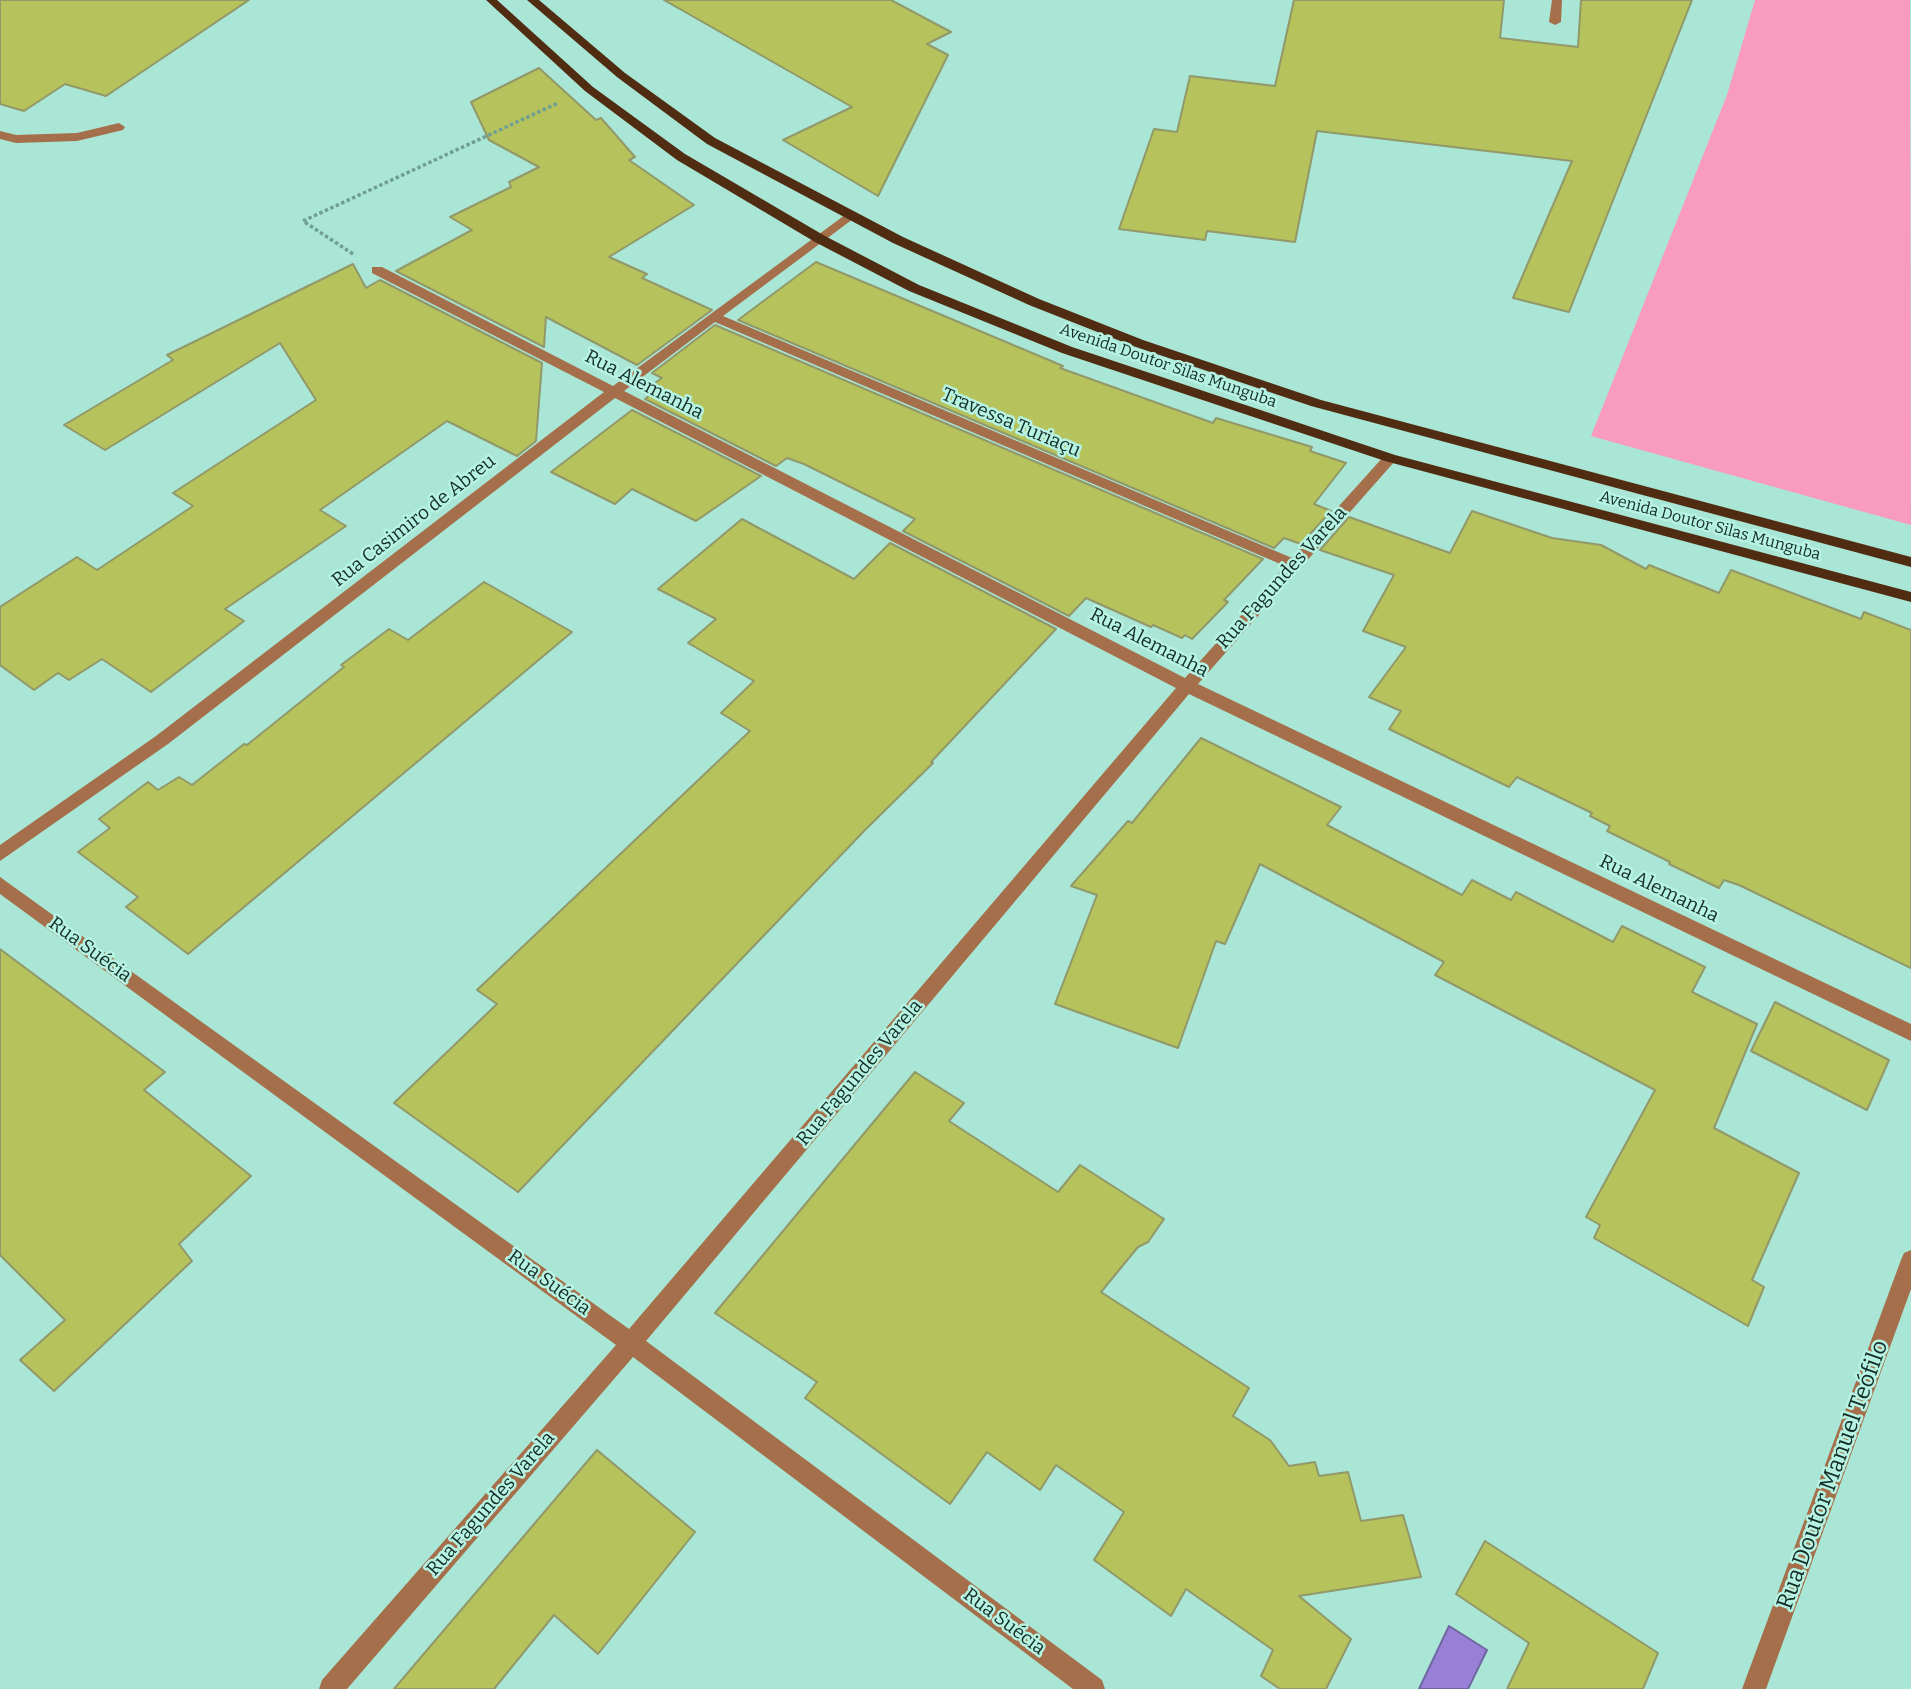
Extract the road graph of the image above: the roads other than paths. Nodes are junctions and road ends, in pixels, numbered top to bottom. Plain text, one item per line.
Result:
1 (491, 0) edge
2 (533, 0) edge
3 (1557, 0) edge
4 (1555, 22) dead end
5 (119, 127) dead end
6 (0, 135) edge
7 (849, 216) junction
8 (820, 239) junction
9 (377, 270) road end
10 (714, 317) junction
11 (612, 393) junction
12 (1390, 458) junction
13 (1911, 562) edge
14 (1293, 564) junction
15 (1911, 597) edge
16 (1187, 686) junction
17 (0, 854) edge
18 (0, 884) edge
19 (1911, 1033) edge
20 (1911, 1261) edge
21 (631, 1343) junction
22 (331, 1689) edge
23 (1093, 1689) edge
24 (1754, 1689) edge

1 - 8 main road, Avenida Doutor Silas Munguba
2 - 7 main road, Avenida Doutor Silas Munguba
3 - 4 street
5 - 6 street
7 - 8 street, Rua Casimiro de Abreu
7 - 13 main road, Avenida Doutor Silas Munguba
8 - 10 street, Rua Casimiro de Abreu
8 - 12 main road, Avenida Doutor Silas Munguba
9 - 11 street, Rua Alemanha
10 - 11 street, Rua Casimiro de Abreu
10 - 14 street, Travessa Turiaçu
11 - 16 street, Rua Alemanha
11 - 17 street, Rua Casimiro de Abreu
12 - 14 street, Rua Fagundes Varela
12 - 15 main road, Avenida Doutor Silas Munguba
14 - 16 street, Rua Fagundes Varela
16 - 19 street, Rua Alemanha
16 - 21 street, Rua Fagundes Varela
18 - 21 street, Rua Suécia
20 - 24 street, Rua Doutor Manuel Teófilo
21 - 22 street, Rua Fagundes Varela
21 - 23 street, Rua Suécia

